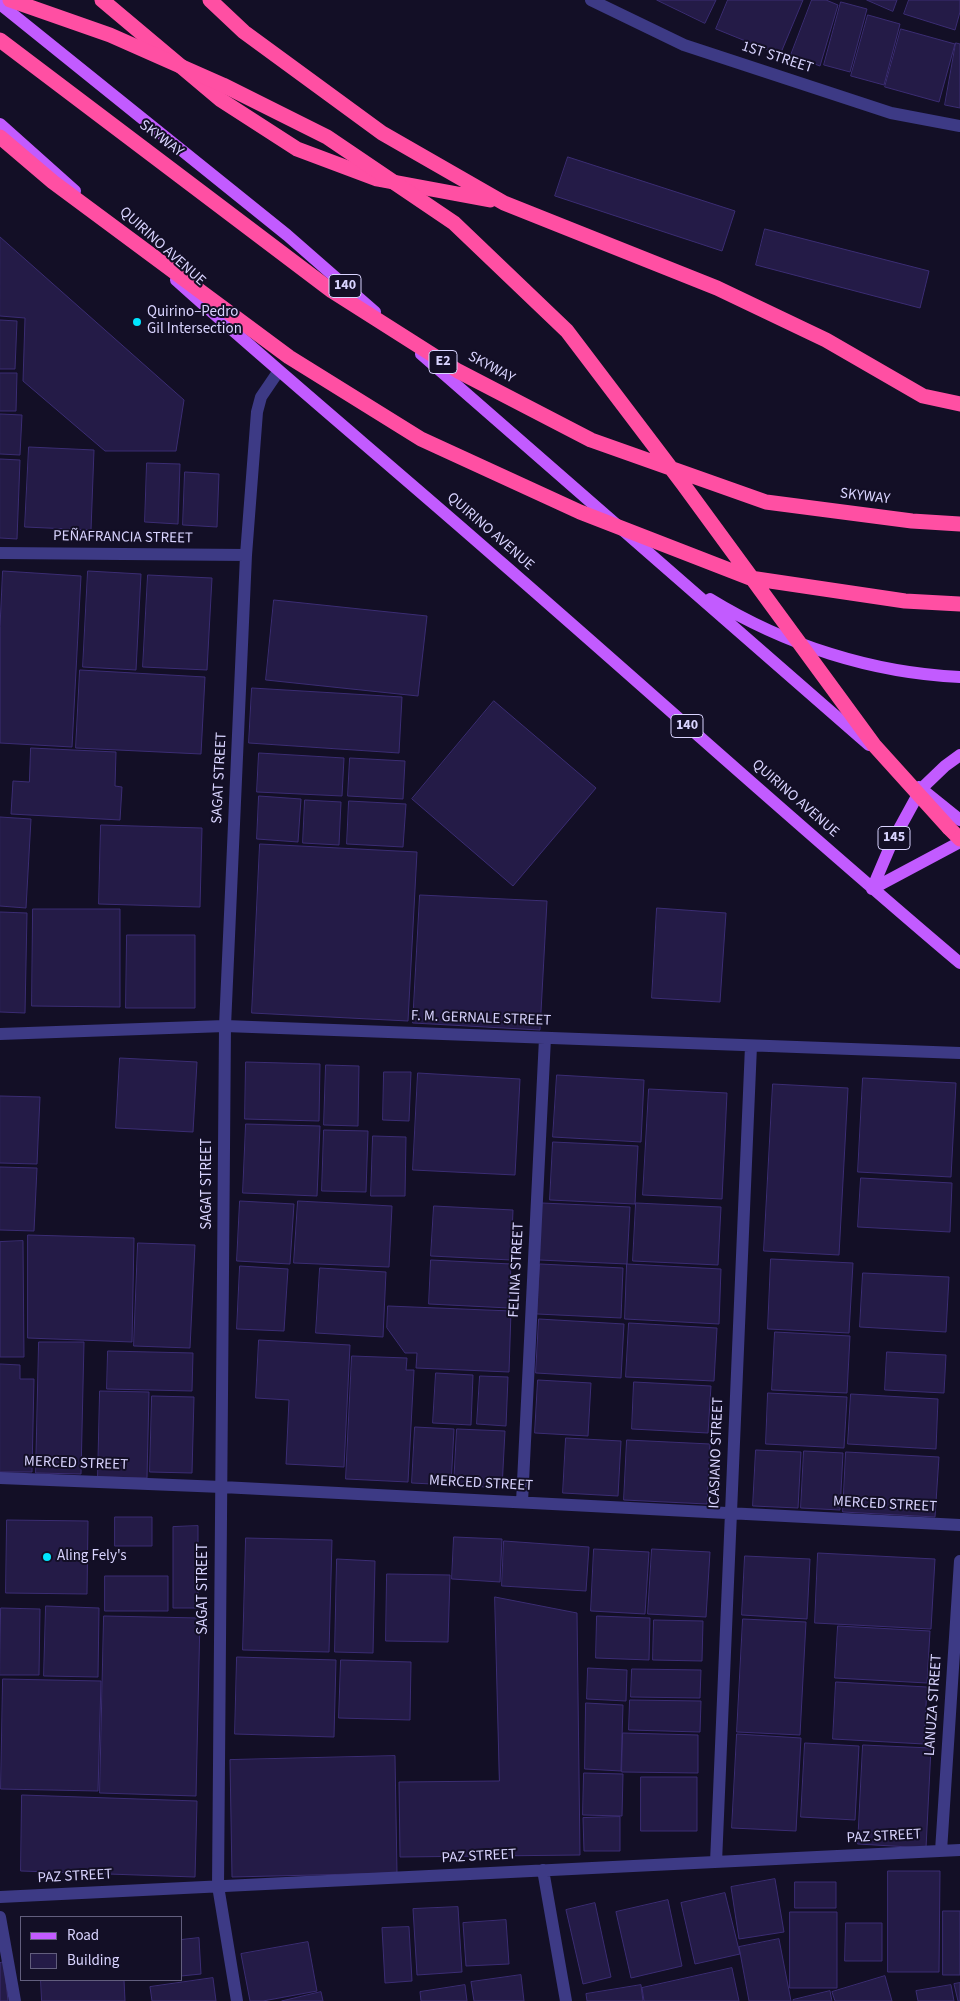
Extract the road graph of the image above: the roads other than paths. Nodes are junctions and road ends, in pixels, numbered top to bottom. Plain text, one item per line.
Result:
1 (10, 0) edge
2 (102, 0) edge
3 (210, 0) edge
4 (591, 0) edge
5 (0, 4) edge
6 (0, 40) edge
7 (0, 124) edge
8 (960, 126) edge
9 (0, 137) edge
10 (504, 203) junction
11 (278, 372) junction
12 (960, 404) edge
13 (960, 524) edge
14 (0, 553) edge
15 (246, 555) junction
16 (680, 581) junction
17 (960, 604) edge
18 (960, 677) edge
19 (960, 755) edge
20 (921, 789) junction
21 (960, 820) edge
22 (960, 841) edge
23 (872, 889) junction
24 (960, 963) edge
25 (225, 1026) junction
26 (0, 1034) edge
27 (545, 1038) junction
28 (751, 1046) junction
29 (960, 1053) edge
30 (0, 1478) edge
31 (222, 1487) junction
32 (522, 1502) junction
33 (731, 1514) junction
34 (960, 1525) edge
35 (960, 1561) edge
36 (960, 1850) edge
37 (941, 1851) junction
38 (716, 1862) junction
39 (543, 1870) junction
40 (218, 1886) junction
41 (0, 1897) edge
42 (0, 1917) edge
43 (15, 2001) edge
44 (237, 2001) edge
45 (566, 2001) edge

1 - 22 highway, bridge
2 - 10 highway
3 - 10 highway
4 - 8 street, 1ST STREET
5 - 16 main road, 140
6 - 13 highway, SKYWAY / E2, bridge
7 - 11 main road, QUIRINO AVENUE / 140
9 - 17 highway, bridge
10 - 12 highway
11 - 15 street, SAGAT STREET
11 - 23 main road, QUIRINO AVENUE / 140
14 - 15 street, PEÑAFRANCIA STREET
15 - 25 street, SAGAT STREET
16 - 18 main road
16 - 20 main road, 140
19 - 20 main road, 145
20 - 21 main road, 140
20 - 23 main road, 145
22 - 23 main road, 145
23 - 24 main road, QUIRINO AVENUE / 140
25 - 26 street, F. M. GERNALE STREET
25 - 27 street, F. M. GERNALE STREET
25 - 31 street, SAGAT STREET
27 - 28 street, F. M. GERNALE STREET
27 - 32 street, FELINA STREET
28 - 29 street, F. M. GERNALE STREET
28 - 33 street, ICASIANO STREET
30 - 31 street, MERCED STREET
31 - 32 street, MERCED STREET
31 - 40 street, SAGAT STREET
32 - 33 street, MERCED STREET
33 - 34 street, MERCED STREET
33 - 38 street, ICASIANO STREET
35 - 37 street, LANUZA STREET
36 - 37 street, PAZ STREET
37 - 38 street, PAZ STREET
38 - 39 street, PAZ STREET
39 - 40 street, PAZ STREET
39 - 45 street
40 - 41 street, PAZ STREET
40 - 44 street, SAGAT STREET
42 - 43 street

